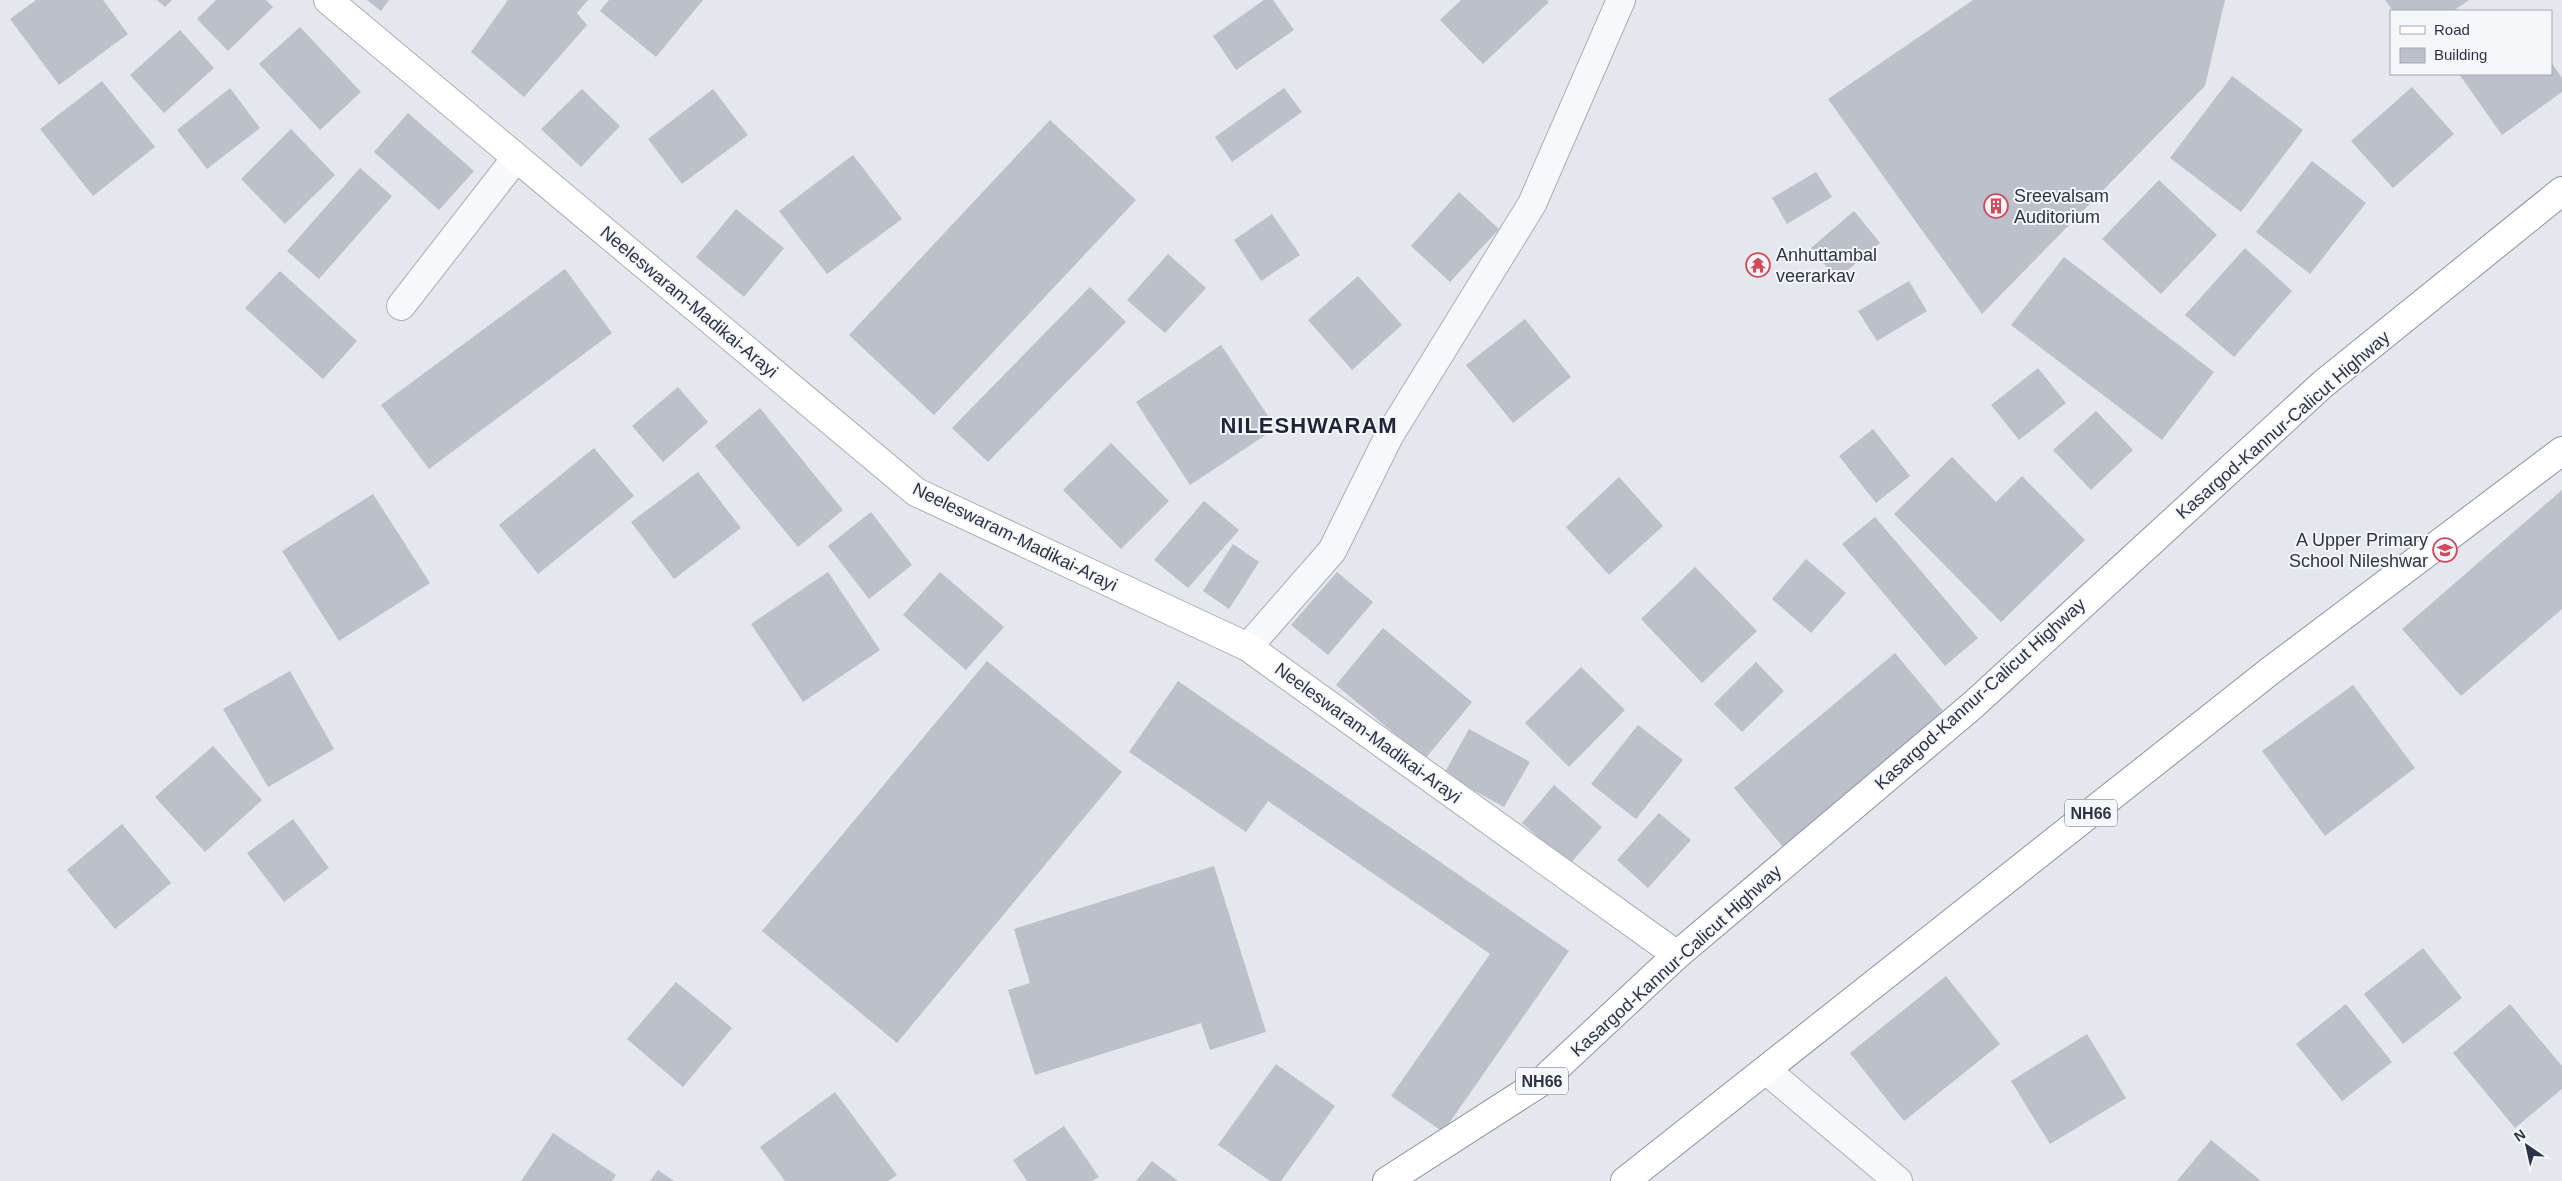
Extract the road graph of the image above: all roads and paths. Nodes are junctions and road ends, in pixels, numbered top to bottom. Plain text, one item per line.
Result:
1 (328, 0) edge
2 (1621, 0) edge
3 (516, 158) junction
4 (2562, 191) edge
5 (401, 306) dead end
6 (2562, 450) edge
7 (1248, 647) junction
8 (1677, 955) junction
9 (1766, 1070) junction
10 (1387, 1181) edge
11 (1625, 1181) edge
12 (1898, 1181) edge

1 - 3 main road, Neeleswaram-Madikai-Arayi
2 - 7 street
3 - 5 street
3 - 7 main road, Neeleswaram-Madikai-Arayi
4 - 8 main road, Kasargod-Kannur-Calicut Highway / NH66
6 - 9 main road, NH66
7 - 8 main road, Neeleswaram-Madikai-Arayi
8 - 10 main road, Kasargod-Kannur-Calicut Highway / NH66
9 - 11 main road, NH66
9 - 12 street

